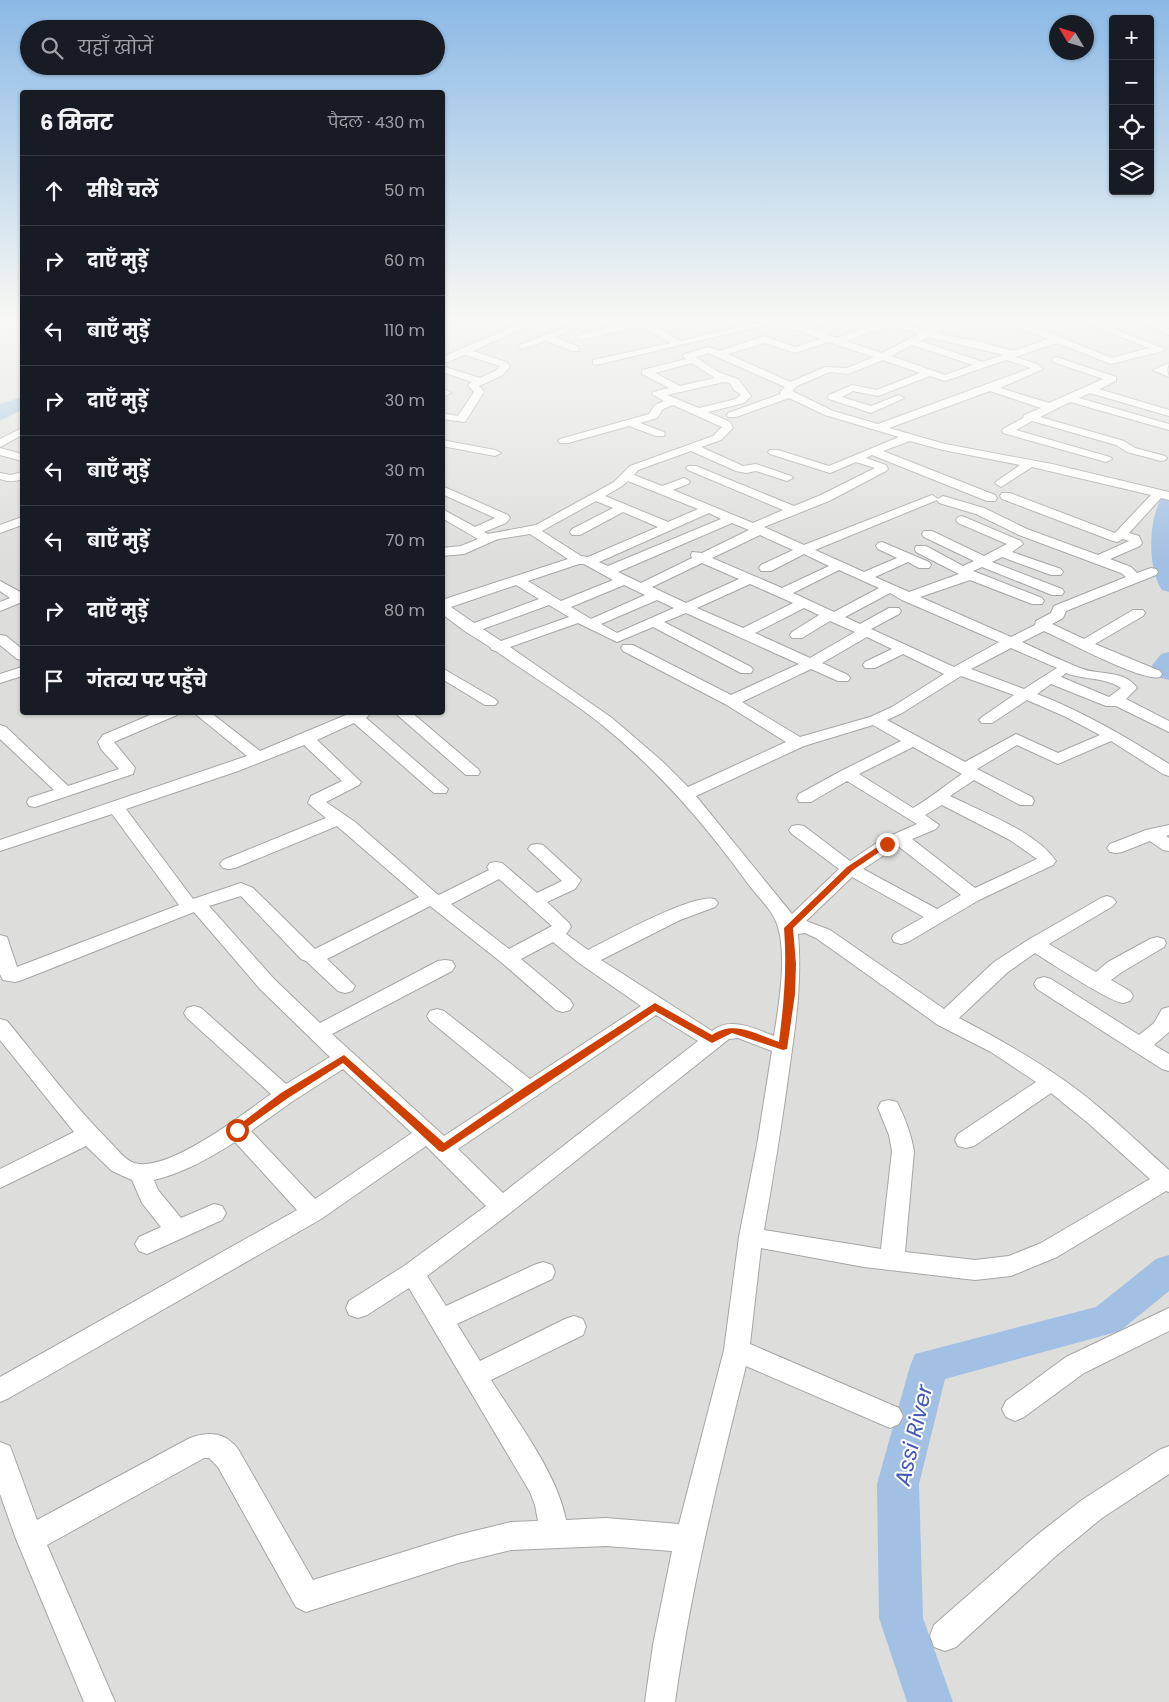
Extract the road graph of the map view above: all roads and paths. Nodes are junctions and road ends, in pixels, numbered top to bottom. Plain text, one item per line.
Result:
1 (472, 402) edge
2 (669, 402) edge
3 (675, 402) edge
4 (732, 402) edge
5 (760, 402) edge
6 (810, 402) edge
7 (850, 402) edge
8 (888, 402) edge
9 (950, 402) edge
10 (1036, 402) edge
11 (1059, 402) edge
12 (1083, 402) edge
13 (1135, 402) edge
14 (1166, 402) edge
15 (1050, 407) junction
16 (1154, 408) junction
17 (698, 412) junction
18 (1169, 413) edge
19 (445, 417) edge
20 (1028, 417) junction
21 (717, 420) junction
22 (631, 423) junction
23 (1169, 427) edge
24 (878, 428) junction
25 (20, 432) edge
26 (660, 434) dead end
27 (910, 437) junction
28 (564, 440) dead end
29 (445, 443) edge
30 (0, 444) edge
31 (691, 447) junction
32 (0, 451) edge
33 (872, 451) junction
34 (774, 452) dead end
35 (494, 453) dead end
36 (18, 457) edge
37 (855, 458) junction
38 (1161, 458) dead end
39 (1106, 459) dead end
40 (0, 463) edge
41 (1030, 463) junction
42 (692, 468) dead end
43 (0, 476) edge
44 (20, 476) edge
45 (626, 476) junction
46 (787, 478) dead end
47 (684, 482) dead end
48 (1001, 483) dead end
49 (662, 490) junction
50 (445, 491) edge
51 (1163, 495) edge
52 (594, 496) junction
53 (1006, 496) dead end
54 (991, 498) dead end
55 (624, 507) junction
56 (709, 509) junction
57 (796, 510) junction
58 (445, 515) edge
59 (1057, 516) junction
60 (733, 518) junction
61 (962, 520) dead end
62 (20, 522) edge
63 (667, 526) junction
64 (756, 528) junction
65 (0, 529) edge
66 (532, 530) junction
67 (475, 532) junction
68 (576, 532) dead end
69 (1023, 532) junction
70 (928, 534) dead end
71 (1122, 535) junction
72 (487, 539) junction
73 (1007, 539) junction
74 (445, 542) edge
75 (673, 544) junction
76 (882, 546) dead end
77 (921, 549) dead end
78 (460, 550) junction
79 (803, 550) junction
80 (445, 552) edge
81 (1000, 552) junction
82 (702, 558) junction
83 (907, 558) junction
84 (584, 560) junction
85 (1100, 560) junction
86 (982, 561) junction
87 (924, 565) dead end
88 (838, 566) junction
89 (766, 568) dead end
90 (608, 571) junction
91 (1056, 572) dead end
92 (1151, 572) dead end
93 (967, 573) junction
94 (864, 577) junction
95 (1134, 578) junction
96 (750, 579) junction
97 (517, 580) junction
98 (624, 580) junction
99 (0, 585) edge
100 (642, 587) junction
101 (889, 588) junction
102 (1057, 592) dead end
103 (782, 593) junction
104 (658, 594) junction
105 (20, 597) edge
106 (908, 597) junction
107 (20, 598) edge
108 (1037, 601) dead end
109 (555, 603) junction
110 (804, 603) junction
111 (445, 605) edge
112 (689, 607) junction
113 (0, 608) edge
114 (894, 612) dead end
115 (1138, 613) dead end
116 (832, 616) junction
117 (449, 620) edge
118 (585, 621) junction
119 (653, 622) junction
120 (1043, 626) junction
121 (471, 629) junction
122 (863, 630) junction
123 (746, 633) junction
124 (797, 635) dead end
125 (1, 640) edge
126 (1010, 644) junction
127 (1084, 645) junction
128 (497, 647) junction
129 (628, 648) dead end
130 (903, 649) junction
131 (20, 654) edge
132 (812, 663) junction
133 (870, 665) dead end
134 (1066, 667) junction
135 (746, 670) dead end
136 (20, 672) edge
137 (957, 672) junction
138 (445, 674) edge
139 (1156, 674) dead end
140 (844, 678) dead end
141 (1050, 678) junction
142 (0, 679) edge
143 (1026, 694) junction
144 (1116, 700) junction
145 (730, 701) junction
146 (490, 702) dead end
147 (165, 715) edge
148 (204, 715) edge
149 (361, 715) edge
150 (405, 715) edge
151 (875, 720) junction
152 (987, 720) dead end
153 (1169, 726) edge
154 (0, 730) edge
155 (1112, 735) junction
156 (306, 739) junction
157 (913, 741) junction
158 (798, 743) junction
159 (259, 758) junction
160 (970, 771) junction
161 (1169, 771) edge
162 (472, 772) dead end
163 (847, 774) junction
164 (440, 789) dead end
165 (65, 792) junction
166 (686, 794) junction
167 (805, 798) dead end
168 (940, 798) junction
169 (1026, 801) dead end
170 (35, 802) dead end
171 (116, 808) junction
172 (913, 815) junction
173 (339, 819) junction
174 (798, 830) dead end
175 (1161, 832) edge
176 (899, 838) junction
177 (0, 846) edge
178 (1169, 846) edge
179 (1116, 848) dead end
180 (537, 849) dead end
181 (229, 864) dead end
182 (850, 869) junction
183 (973, 896) junction
184 (435, 900) junction
185 (535, 901) junction
186 (1107, 902) dead end
187 (709, 903) dead end
188 (194, 905) junction
189 (938, 917) junction
190 (788, 928) junction
191 (554, 934) junction
192 (901, 938) dead end
193 (0, 941) edge
194 (1035, 944) junction
195 (1157, 944) dead end
196 (313, 957) junction
197 (508, 958) junction
198 (586, 959) junction
199 (445, 966) dead end
200 (1096, 982) junction
201 (1044, 984) dead end
202 (345, 986) dead end
203 (1123, 996) dead end
204 (564, 1005) dead end
205 (655, 1006) junction
206 (194, 1013) dead end
207 (1169, 1014) edge
208 (437, 1016) dead end
209 (946, 1020) junction
210 (0, 1026) edge
211 (318, 1033) junction
212 (712, 1040) junction
213 (1140, 1045) junction
214 (783, 1046) junction
215 (344, 1058) junction
216 (1169, 1064) edge
217 (1052, 1082) junction
218 (528, 1089) junction
219 (285, 1095) junction
220 (889, 1108) dead end
221 (237, 1130) junction
222 (89, 1135) junction
223 (966, 1140) dead end
224 (435, 1141) junction
225 (142, 1174) junction
226 (0, 1179) edge
227 (1167, 1181) edge
228 (502, 1207) junction
229 (314, 1212) junction
230 (214, 1213) dead end
231 (177, 1230) junction
232 (752, 1237) junction
233 (147, 1244) dead end
234 (892, 1260) junction
235 (543, 1272) dead end
236 (413, 1273) junction
237 (358, 1308) dead end
238 (442, 1319) junction
239 (1169, 1319) edge
240 (574, 1327) dead end
241 (737, 1350) junction
242 (476, 1375) junction
243 (0, 1390) edge
244 (1015, 1409) dead end
245 (890, 1416) dead end
246 (0, 1455) edge
247 (1169, 1459) edge
248 (554, 1533) junction
249 (689, 1539) junction
250 (30, 1540) junction
251 (946, 1636) dead end
252 (100, 1702) edge
253 (660, 1702) edge

1 - 19 street
2 - 22 street
3 - 17 street
4 - 17 street
5 - 21 street
6 - 24 street
7 - 8 street
9 - 24 street
10 - 15 street
11 - 15 street
12 - 23 street
13 - 16 street
14 - 16 street
15 - 20 street
16 - 18 street
17 - 21 street
20 - 38 street
20 - 39 street
21 - 31 street
22 - 26 street
22 - 28 street
24 - 27 street
25 - 30 street
27 - 33 street
27 - 41 street
29 - 35 street
31 - 45 street
31 - 46 street
32 - 36 street
33 - 37 street
33 - 54 street
34 - 37 street
36 - 40 street
37 - 57 street
41 - 48 street
41 - 51 street
42 - 57 street
43 - 44 street
45 - 49 street
45 - 52 street
47 - 49 street
49 - 56 street
50 - 67 street
51 - 71 street
52 - 55 street
52 - 66 street
53 - 59 street
55 - 63 street
55 - 68 street
56 - 60 street
56 - 63 street
57 - 64 street
58 - 67 street
59 - 69 street
59 - 71 street
60 - 64 street
60 - 75 street
61 - 73 street
62 - 65 street
63 - 84 street
64 - 79 street
64 - 82 street
66 - 72 street
66 - 84 street
67 - 72 street
69 - 73 street
69 - 79 street
69 - 85 street
70 - 86 street
71 - 85 street
72 - 78 street
73 - 81 street
74 - 78 street
75 - 82 street
75 - 90 street
76 - 83 street
77 - 93 street
78 - 80 street
79 - 88 street
79 - 89 street
81 - 86 street
81 - 91 street
82 - 96 street
82 - 100 street
83 - 87 street
83 - 94 street
84 - 90 street
84 - 97 street
85 - 95 street
86 - 93 street
86 - 102 street
88 - 94 street
88 - 103 street
90 - 98 street
92 - 95 street
93 - 106 street
93 - 108 street
94 - 101 street
95 - 120 street
96 - 103 street
96 - 112 street
97 - 109 street
97 - 111 street
98 - 100 street
98 - 109 street
99 - 105 street
100 - 104 street
101 - 106 street
101 - 116 street
103 - 110 street
104 - 112 street
104 - 118 street
106 - 126 street
107 - 113 street
109 - 118 street
109 - 121 street
110 - 116 street
110 - 123 street
112 - 119 street
112 - 123 street
114 - 122 street
115 - 127 street
116 - 122 street
116 - 124 street
117 - 121 street
118 - 119 street
118 - 128 street
119 - 135 street
120 - 126 street
120 - 127 street
121 - 128 street
122 - 130 street
122 - 132 street
123 - 132 street
125 - 131 street
126 - 134 street
126 - 137 street
127 - 139 street
128 - 166 street
129 - 145 street
130 - 133 street
130 - 137 street
132 - 140 street
132 - 145 street
134 - 141 street
134 - 144 street
136 - 142 street
137 - 143 street
137 - 151 street
138 - 146 street
141 - 143 street
141 - 144 street
143 - 152 street
143 - 155 street
144 - 153 street
145 - 158 street
147 - 165 street
148 - 159 street
149 - 156 street
149 - 164 street
150 - 162 street
151 - 157 street
151 - 158 street
154 - 165 street
155 - 160 street
155 - 161 street
156 - 159 street
156 - 173 street
157 - 160 street
157 - 163 street
158 - 166 street
159 - 171 street
160 - 168 street
160 - 169 street
163 - 167 street
163 - 172 street
165 - 170 street
166 - 190 street
168 - 172 street
168 - 183 street
171 - 177 street
171 - 188 street
172 - 176 street
173 - 181 street
173 - 184 street
174 - 182 street
175 - 178 street
175 - 179 street
176 - 182 street
176 - 183 street
180 - 185 street
182 - 189 street
182 - 190 street
183 - 189 street
184 - 185 street
184 - 196 street
184 - 197 street
185 - 191 street
186 - 194 street
187 - 198 street
188 - 193 street
188 - 196 street
188 - 211 street
189 - 192 street
190 - 209 street
190 - 214 street
191 - 197 street
191 - 198 street
194 - 200 street
194 - 209 street
195 - 200 street
196 - 202 street
197 - 204 street
198 - 205 street
199 - 211 street
200 - 203 street
201 - 213 street
205 - 212 street
205 - 218 street
206 - 219 street
207 - 213 street
208 - 218 street
209 - 217 street
210 - 222 street
211 - 215 street
212 - 214 street
212 - 228 street
213 - 216 street
214 - 232 street
215 - 219 street
215 - 224 street
217 - 223 street
217 - 227 street
218 - 224 street
219 - 221 street
220 - 234 street
221 - 225 street
221 - 229 street
222 - 225 street
222 - 226 street
224 - 228 street
224 - 229 street
225 - 231 street
227 - 234 street
228 - 236 street
229 - 243 street
230 - 231 street
231 - 233 street
232 - 234 street
232 - 241 street
235 - 238 street
236 - 237 street
236 - 238 street
238 - 242 street
239 - 244 street
240 - 242 street
241 - 245 street
241 - 249 street
242 - 248 street
246 - 250 street
247 - 251 street
248 - 249 street
248 - 250 street
249 - 253 street
250 - 252 street

